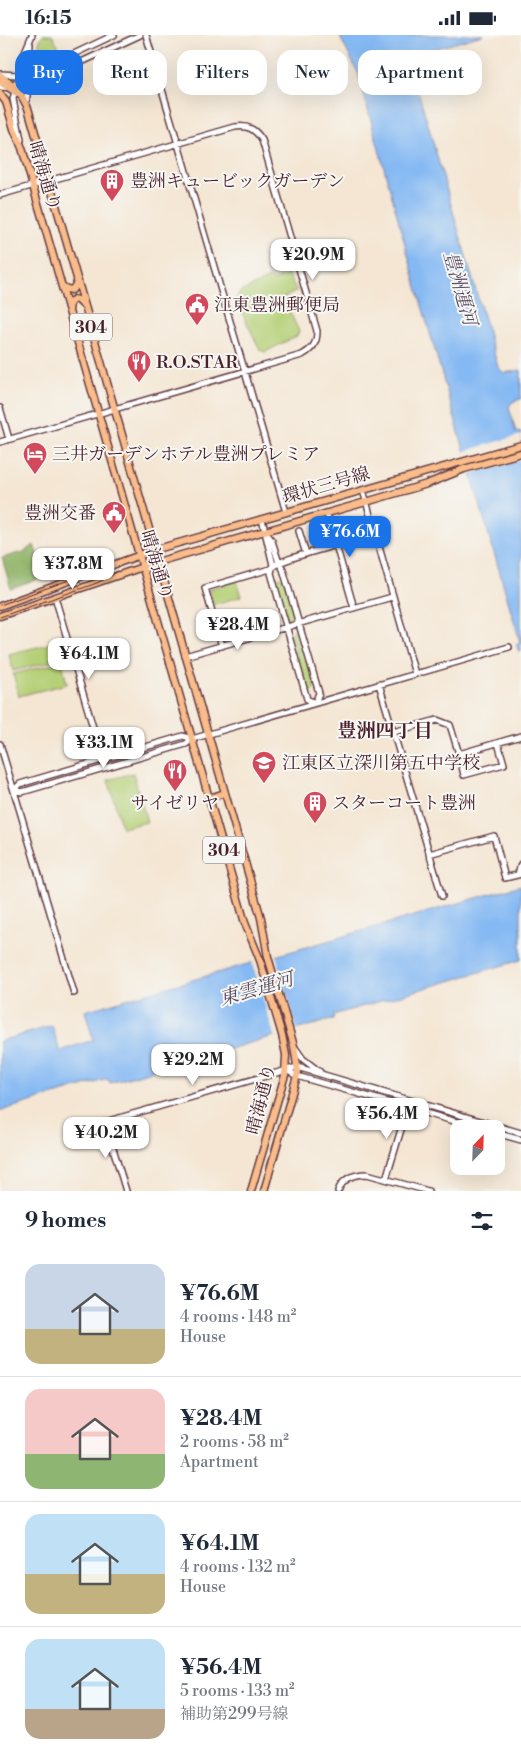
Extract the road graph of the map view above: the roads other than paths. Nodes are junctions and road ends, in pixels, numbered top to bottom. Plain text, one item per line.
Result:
1 (114, 35) edge
2 (140, 35) edge
3 (146, 35) edge
4 (31, 37) edge
5 (26, 50) edge
6 (30, 50) edge
7 (82, 50) edge
8 (83, 61) edge
9 (0, 74) edge
10 (15, 75) edge
11 (0, 82) edge
12 (0, 87) edge
13 (15, 87) junction
14 (0, 95) edge
15 (20, 95) edge
16 (27, 95) edge
17 (26, 104) junction
18 (179, 143) junction
19 (22, 148) junction
20 (49, 181) junction
21 (32, 185) junction
22 (0, 195) edge
23 (76, 279) junction
24 (61, 285) junction
25 (84, 307) junction
26 (69, 312) junction
27 (245, 371) junction
28 (0, 409) edge
29 (115, 409) junction
30 (98, 414) junction
31 (9, 439) junction
32 (0, 442) edge
33 (521, 445) edge
34 (521, 453) edge
35 (363, 490) junction
36 (366, 502) junction
37 (286, 512) junction
38 (327, 514) junction
39 (262, 519) junction
40 (265, 531) junction
41 (299, 531) dead end
42 (336, 545) junction
43 (154, 550) junction
44 (306, 554) junction
45 (139, 555) junction
46 (157, 562) junction
47 (279, 563) junction
48 (272, 565) junction
49 (142, 567) junction
50 (55, 597) junction
51 (392, 597) junction
52 (0, 605) edge
53 (354, 608) junction
54 (0, 616) edge
55 (299, 624) junction
56 (286, 627) junction
57 (222, 645) junction
58 (509, 647) dead end
59 (185, 656) junction
60 (415, 674) junction
61 (379, 684) junction
62 (315, 703) junction
63 (393, 732) junction
64 (208, 734) junction
65 (521, 736) edge
66 (192, 739) junction
67 (498, 743) junction
68 (0, 744) edge
69 (459, 754) junction
70 (102, 759) junction
71 (105, 767) junction
72 (14, 790) junction
73 (225, 793) junction
74 (209, 798) junction
75 (241, 850) junction
76 (225, 854) junction
77 (429, 854) junction
78 (521, 864) edge
79 (520, 874) edge
80 (442, 896) dead end
81 (74, 993) dead end
82 (294, 1046) junction
83 (297, 1067) junction
84 (286, 1069) junction
85 (297, 1076) junction
86 (329, 1077) junction
87 (410, 1100) junction
88 (408, 1108) junction
89 (450, 1120) edge
90 (521, 1133) edge
91 (505, 1136) edge
92 (521, 1140) edge
93 (386, 1179) junction
94 (126, 1191) edge
95 (251, 1191) edge
96 (264, 1191) edge
97 (338, 1191) edge
98 (428, 1191) edge

1 - 7 street
2 - 8 street
3 - 18 street
4 - 5 street
4 - 6 street
9 - 10 street
9 - 13 main road, 晴海通り / 304
11 - 13 main road
12 - 13 street
13 - 19 street
14 - 19 main road, 晴海通り / 304
15 - 17 main road, 晴海通り / 304
16 - 17 street
17 - 20 main road, 晴海通り / 304
18 - 20 street
18 - 27 street
18 - 27 street
19 - 21 main road, 晴海通り / 304
20 - 21 street
20 - 23 main road, 晴海通り / 304
21 - 22 street
21 - 24 main road, 晴海通り / 304
23 - 24 main road
23 - 25 main road, 晴海通り / 304
24 - 26 main road, 晴海通り / 304
25 - 26 main road
25 - 29 main road, 晴海通り / 304
26 - 30 main road, 晴海通り / 304
27 - 29 street
27 - 37 street
28 - 31 street
29 - 30 street
29 - 43 main road, 晴海通り / 304
30 - 31 street
30 - 45 main road, 晴海通り / 304
31 - 32 street
33 - 35 main road, 環状三号線
34 - 36 main road, 環状三号線
35 - 36 street
35 - 37 main road, 環状三号線
36 - 38 main road, 環状三号線
36 - 51 street
37 - 39 main road, 環状三号線
38 - 40 main road, 環状三号線
38 - 42 street
39 - 40 street
39 - 43 main road, 環状三号線
40 - 46 main road, 環状三号線
40 - 47 street
40 - 48 street
41 - 44 street
42 - 44 street
42 - 53 street
43 - 45 main road, 環状三号線
43 - 46 main road, 晴海通り / 304
44 - 47 street
45 - 49 main road, 晴海通り / 304
45 - 52 main road, 環状三号線
46 - 49 main road, 環状三号線
46 - 59 main road, 晴海通り / 304
47 - 48 street
47 - 55 street
48 - 56 street
48 - 57 street
49 - 50 main road, 環状三号線
49 - 66 main road, 晴海通り / 304
50 - 54 main road, 環状三号線
50 - 70 street
51 - 53 street
51 - 60 street
53 - 55 street
55 - 56 street
55 - 62 street
56 - 57 street
56 - 62 street
57 - 59 street
58 - 60 street
59 - 64 main road, 晴海通り / 304
60 - 61 street
61 - 62 street
61 - 63 street
62 - 64 street
63 - 69 street
63 - 77 street
64 - 66 street
64 - 73 main road, 晴海通り / 304
65 - 67 street
66 - 70 street
66 - 71 street
66 - 74 main road, 晴海通り / 304
67 - 69 street
67 - 69 street
68 - 72 street
70 - 71 street
70 - 72 street
71 - 72 street
72 - 81 street
73 - 74 main road
73 - 75 main road, 晴海通り / 304
74 - 76 main road, 晴海通り / 304
75 - 76 main road
75 - 82 main road, 晴海通り / 304
76 - 84 main road, 晴海通り / 304
77 - 79 street
77 - 80 street
78 - 79 street
82 - 83 main road, 晴海通り / 304
82 - 86 street
83 - 84 street
83 - 85 main road, 晴海通り / 304
83 - 86 street
84 - 85 street
84 - 94 street
84 - 95 main road, 晴海通り / 304
85 - 88 street
85 - 96 main road, 晴海通り / 304
86 - 87 street
87 - 88 street
87 - 90 street
88 - 89 street
88 - 93 street
91 - 92 street
93 - 97 street
93 - 98 street

